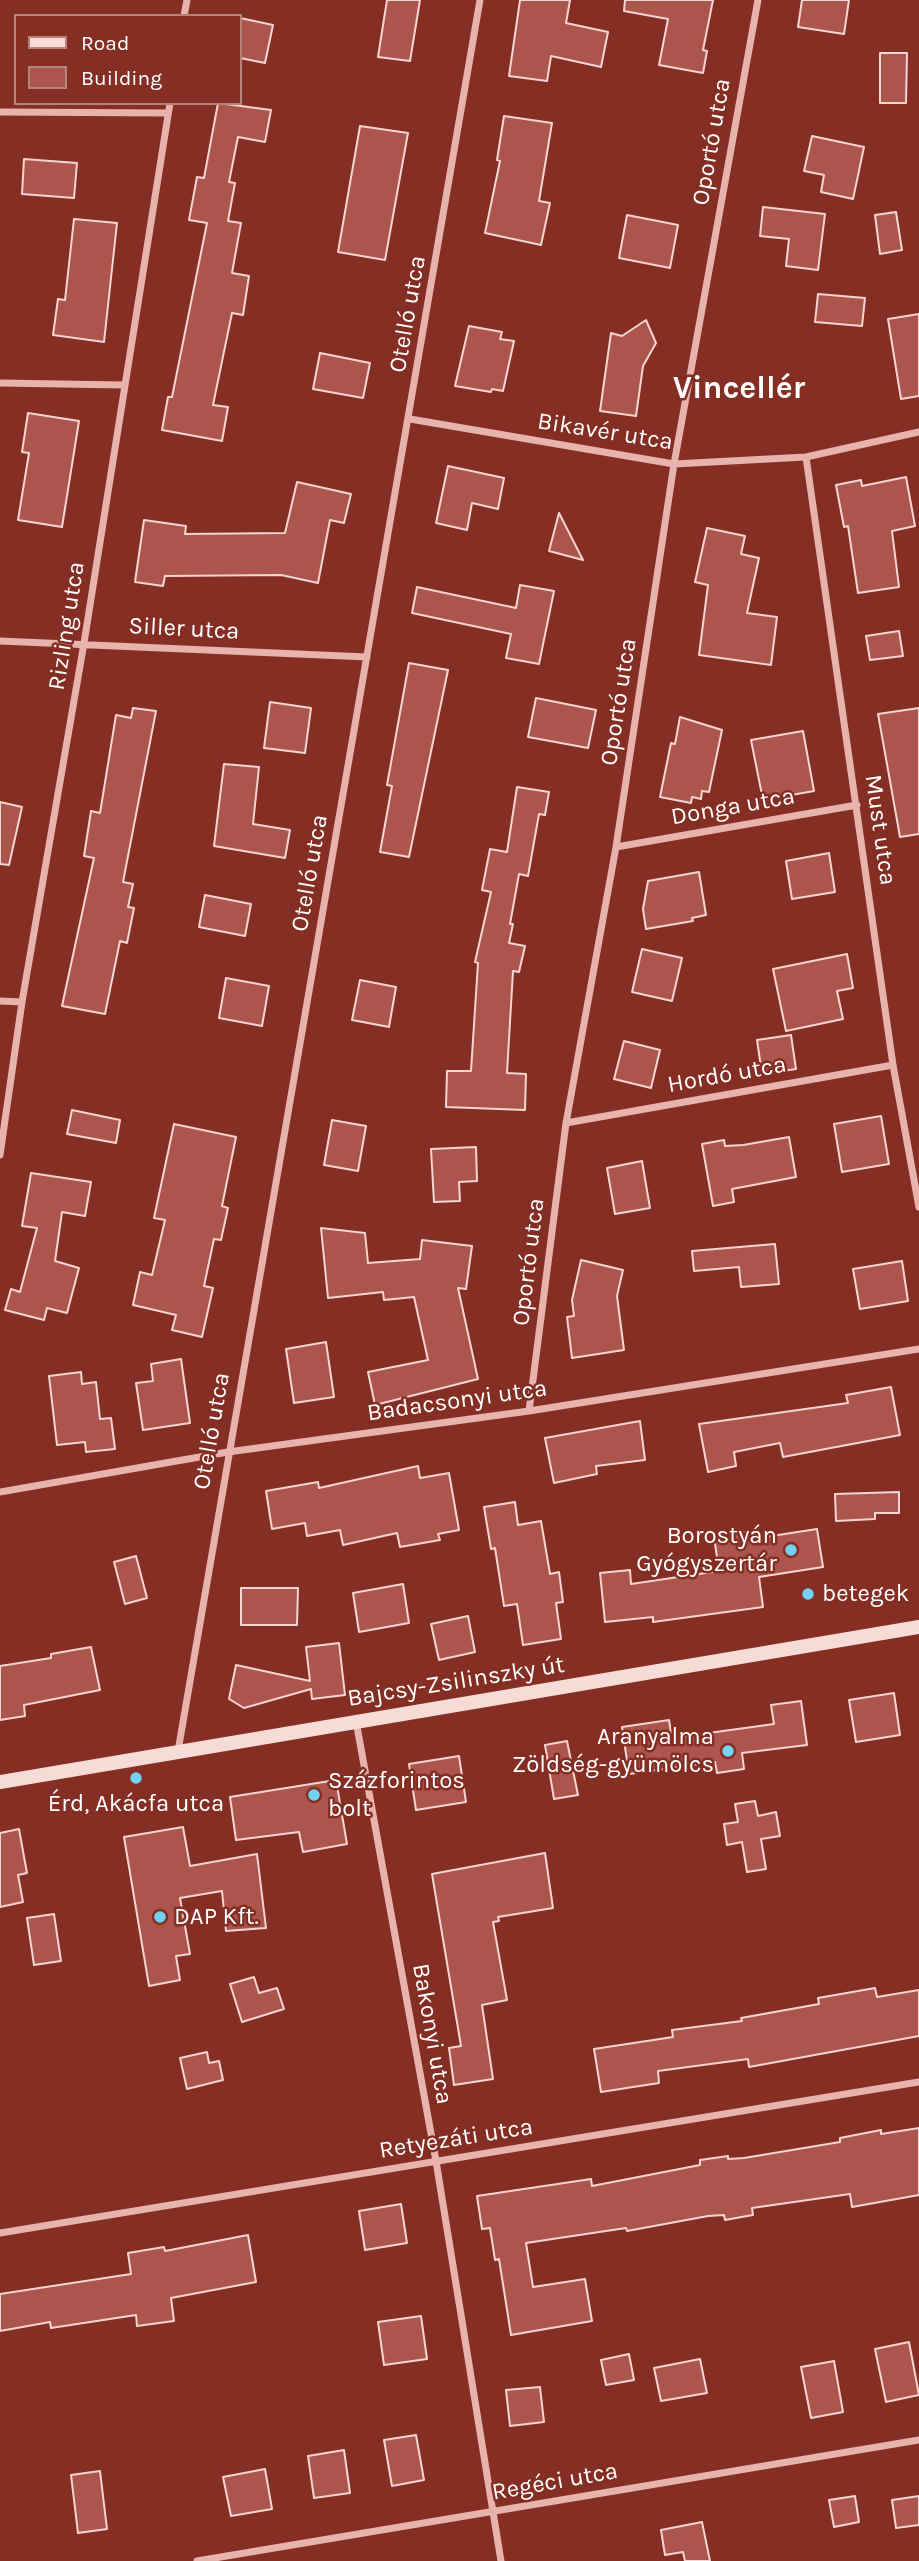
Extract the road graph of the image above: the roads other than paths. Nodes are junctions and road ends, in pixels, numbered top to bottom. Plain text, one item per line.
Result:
1 (480, 0) edge
2 (758, 0) edge
3 (170, 105) edge
4 (0, 111) edge
5 (168, 113) junction
6 (0, 383) edge
7 (124, 385) junction
8 (410, 419) junction
9 (919, 432) edge
10 (806, 457) junction
11 (674, 464) junction
12 (0, 641) edge
13 (84, 643) junction
14 (367, 657) junction
15 (857, 805) junction
16 (616, 847) junction
17 (0, 1001) edge
18 (22, 1002) junction
19 (893, 1065) junction
20 (566, 1123) junction
21 (0, 1155) edge
22 (919, 1207) edge
23 (919, 1349) edge
24 (529, 1411) junction
25 (228, 1452) junction
26 (0, 1492) edge
27 (919, 1627) edge
28 (356, 1721) junction
29 (177, 1752) junction
30 (0, 1783) edge
31 (919, 2082) edge
32 (436, 2161) junction
33 (0, 2233) edge
34 (919, 2440) edge
35 (493, 2512) junction
36 (197, 2561) edge
37 (501, 2561) edge

1 - 8 street, Otelló utca
2 - 11 street, Oportó utca
3 - 5 street, Rizling utca
4 - 5 street
5 - 7 street, Rizling utca
6 - 7 street
7 - 13 street, Rizling utca
8 - 11 street, Bikavér utca
8 - 14 street, Otelló utca
9 - 10 street, Bikavér utca
10 - 11 street, Bikavér utca
10 - 15 street, Must utca
11 - 16 street, Oportó utca
12 - 13 street, Siller utca
13 - 14 street, Siller utca
13 - 18 street, Rizling utca
14 - 25 street, Otelló utca
15 - 16 street, Donga utca
15 - 19 street, Must utca
16 - 20 street, Oportó utca
17 - 18 street
18 - 21 street, Rizling utca
19 - 20 street, Hordó utca
19 - 22 street, Must utca
20 - 24 street, Oportó utca
23 - 24 street, Badacsonyi utca
24 - 25 street, Badacsonyi utca
25 - 26 street, Badacsonyi utca
25 - 29 street, Otelló utca
27 - 28 main road, Bajcsy-Zsilinszky út
28 - 29 main road, Bajcsy-Zsilinszky út
28 - 32 street, Bakonyi utca
29 - 30 main road, Bajcsy-Zsilinszky út
31 - 32 street, Retyezáti utca
32 - 33 street, Retyezáti utca
32 - 35 street, Bakonyi utca
34 - 35 street, Regéci utca
35 - 36 street, Regéci utca
35 - 37 street, Bakonyi utca

